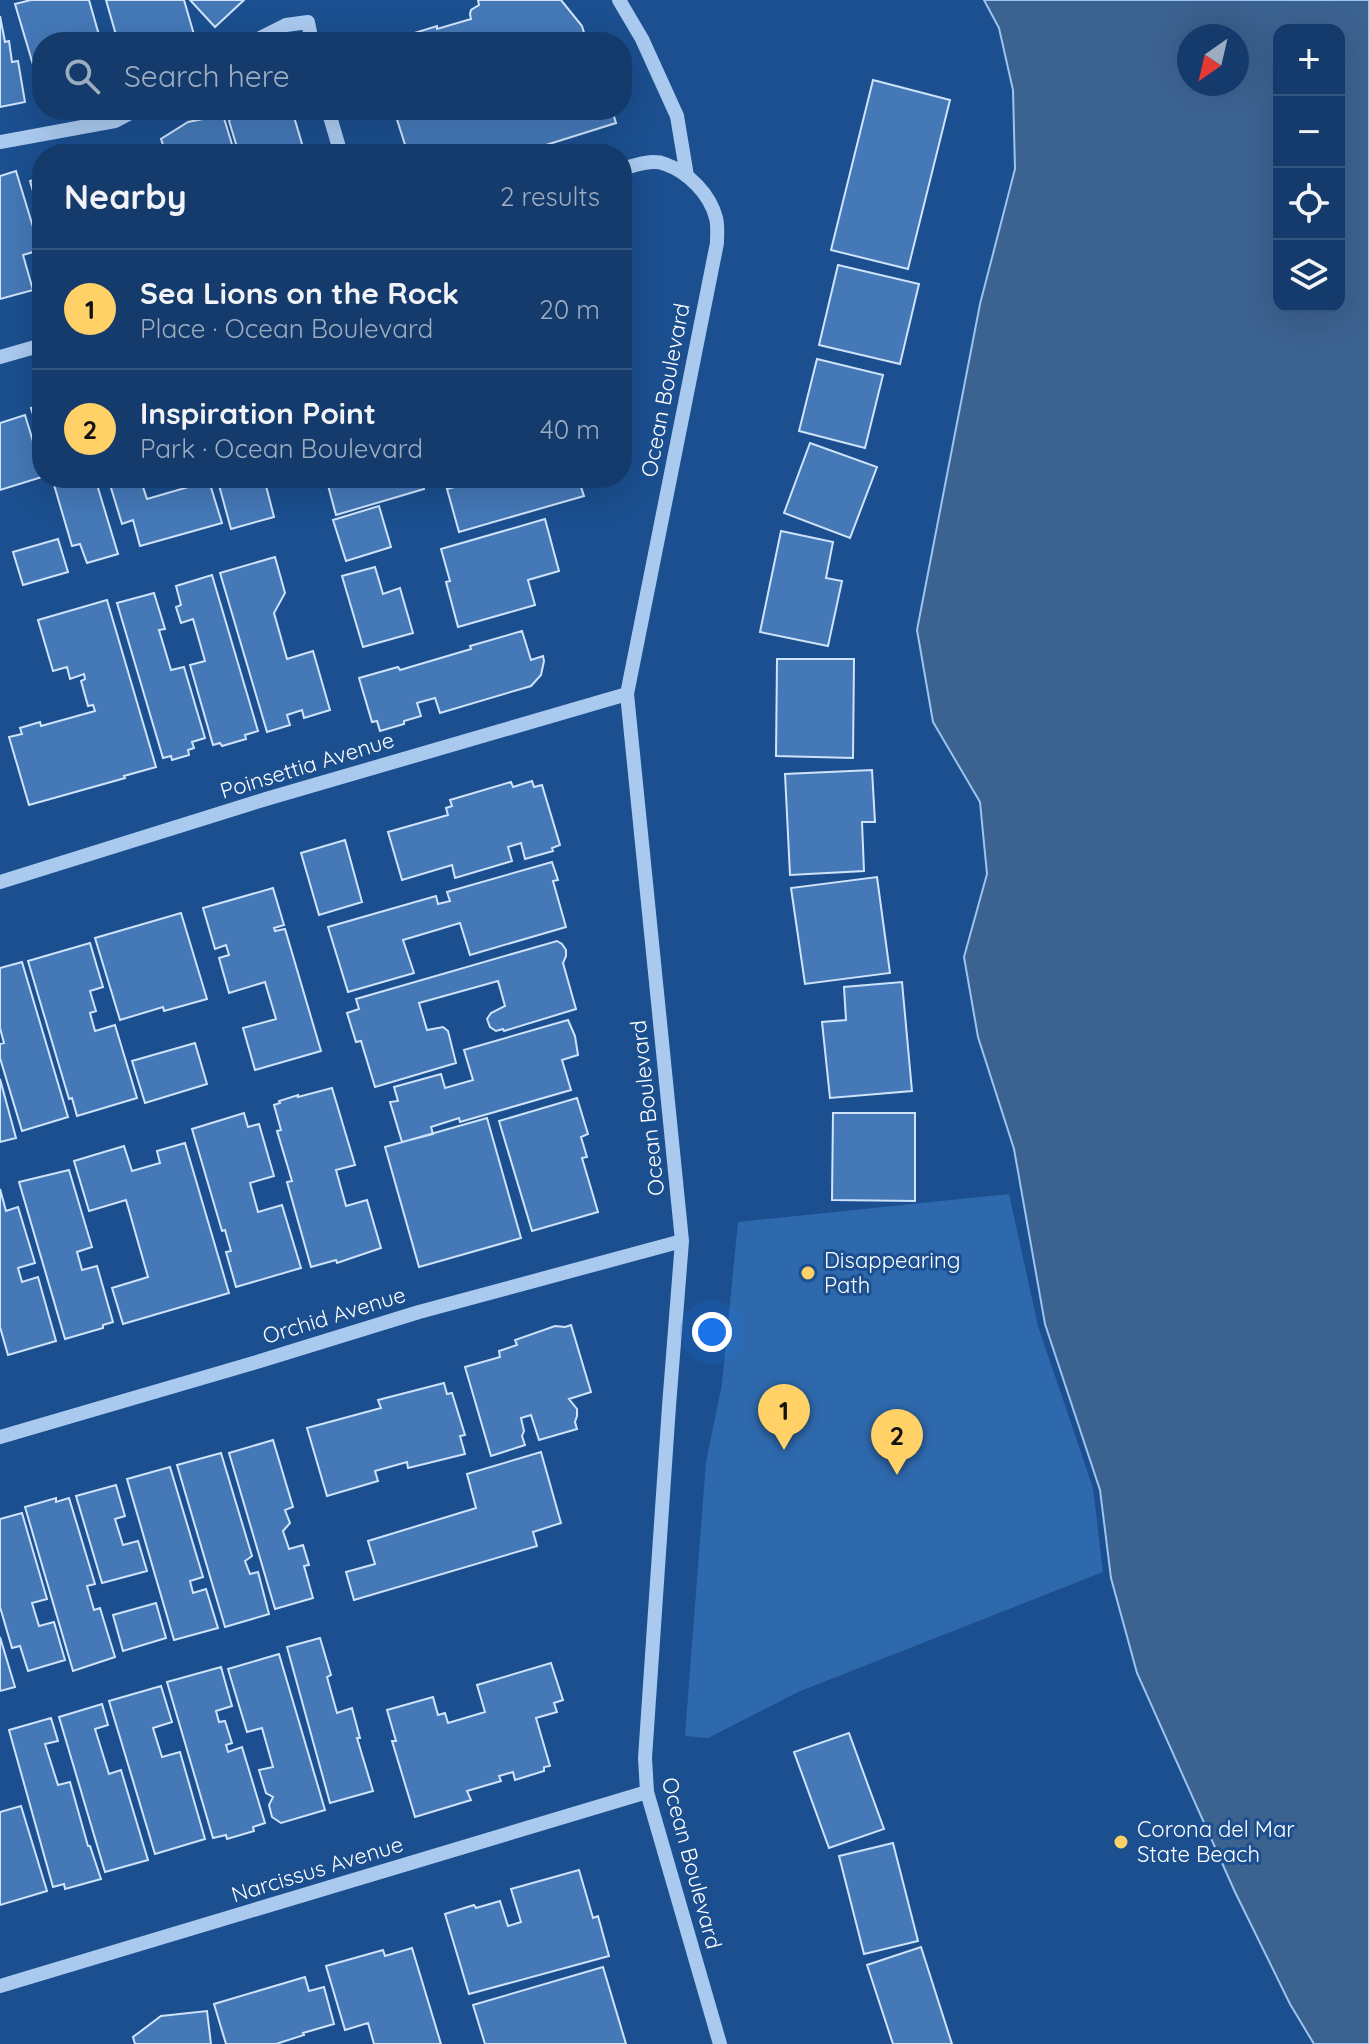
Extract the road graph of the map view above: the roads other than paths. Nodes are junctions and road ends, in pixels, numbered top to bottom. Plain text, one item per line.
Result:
1 (619, 0) edge
2 (272, 32) edge
3 (310, 32) edge
4 (117, 120) edge
5 (331, 120) edge
6 (0, 142) edge
7 (338, 144) edge
8 (632, 166) edge
9 (687, 176) junction
10 (32, 348) edge
11 (0, 357) edge
12 (627, 694) junction
13 (0, 882) edge
14 (682, 1241) junction
15 (0, 1437) edge
16 (647, 1792) junction
17 (0, 1986) edge
18 (720, 2044) edge

1 - 9 street
2 - 3 street
4 - 6 street
5 - 7 street
8 - 9 street
9 - 12 street, Ocean Boulevard
10 - 11 street
12 - 13 street, Poinsettia Avenue
12 - 14 street, Ocean Boulevard
14 - 15 street, Orchid Avenue
14 - 16 street, Ocean Boulevard
16 - 17 street, Narcissus Avenue
16 - 18 street, Ocean Boulevard

